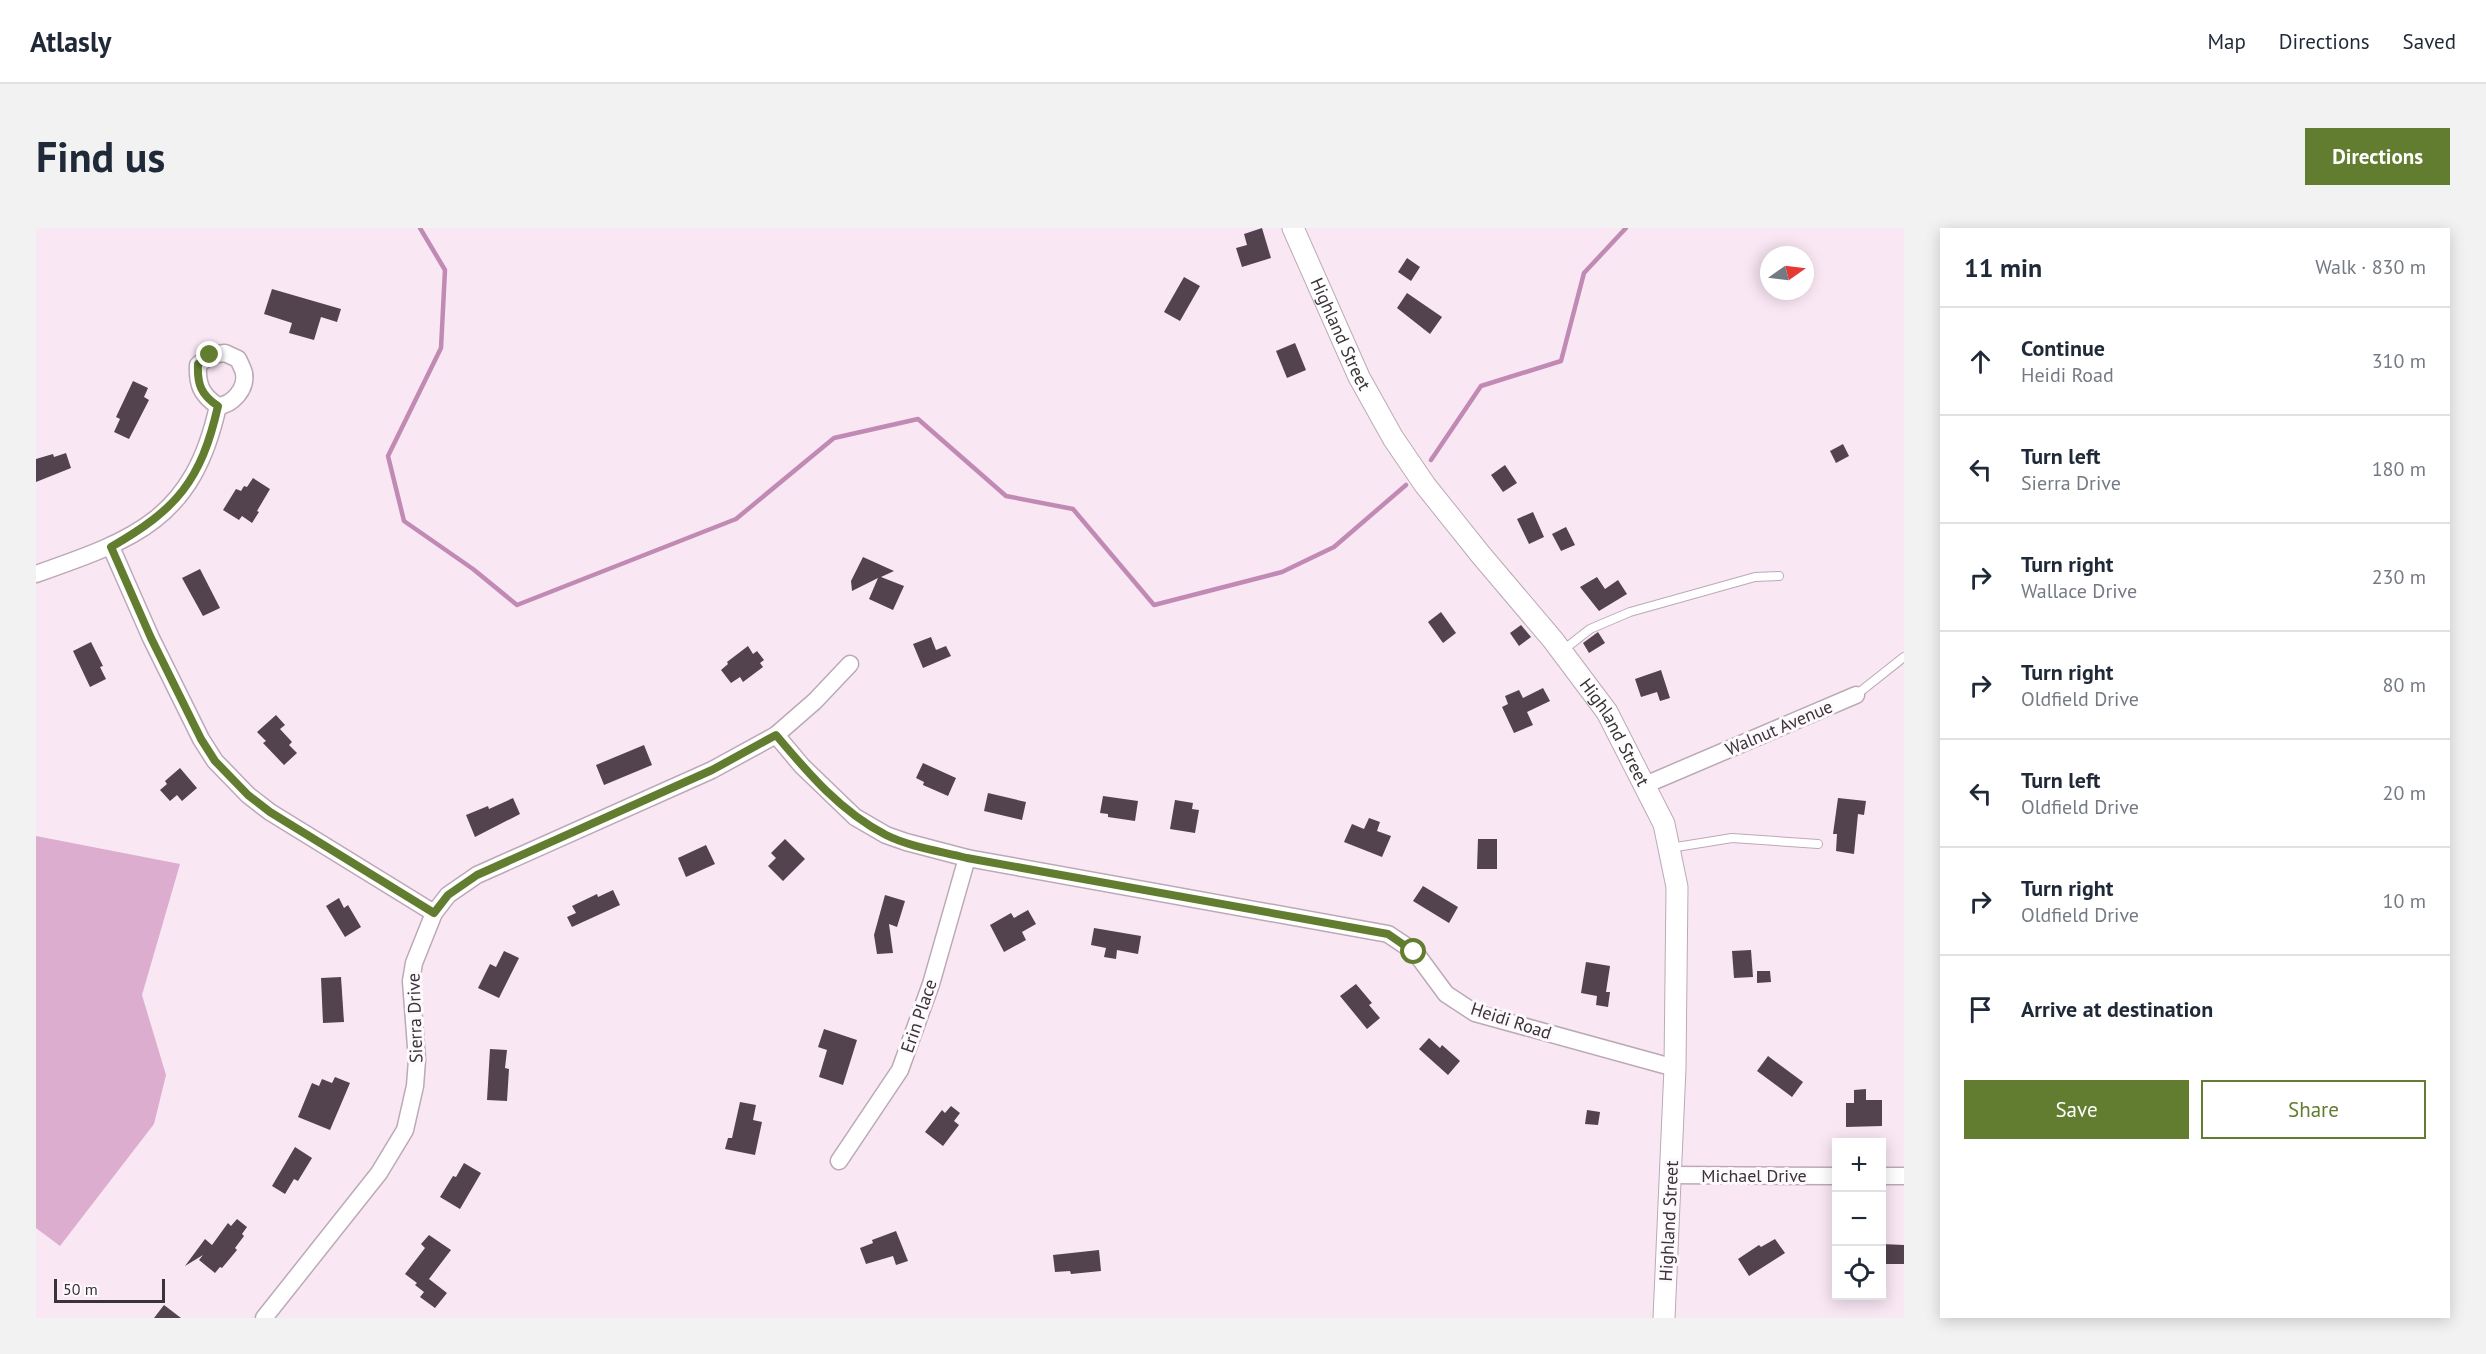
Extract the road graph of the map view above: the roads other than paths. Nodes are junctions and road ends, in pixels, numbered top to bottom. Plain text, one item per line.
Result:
1 (1293, 228) edge
2 (218, 406) dead end
3 (111, 547) junction
4 (36, 574) edge
5 (1779, 576) dead end
6 (1562, 652) junction
7 (1904, 657) edge
8 (850, 663) dead end
9 (1856, 695) joint
10 (776, 735) junction
11 (1645, 785) junction
12 (1818, 844) dead end
13 (1670, 848) junction
14 (967, 858) junction
15 (434, 913) junction
16 (1675, 1068) junction
17 (839, 1161) dead end
18 (1671, 1175) junction
19 (1832, 1176) edge
20 (1886, 1176) edge
21 (1904, 1176) edge
22 (264, 1318) edge
23 (1664, 1318) edge

1 - 6 street, Highland Street
2 - 3 street
3 - 4 street
3 - 15 street
5 - 6 lane
6 - 11 street, Highland Street
7 - 9 lane, Walnut Avenue
8 - 10 street, Sierra Drive
9 - 11 street, Walnut Avenue
10 - 14 street, Heidi Road
10 - 15 street, Sierra Drive
11 - 13 street, Highland Street
12 - 13 lane
13 - 16 street, Highland Street
14 - 16 street, Heidi Road
14 - 17 street, Erin Place
15 - 22 street, Sierra Drive
16 - 18 street, Highland Street
18 - 19 street, Michael Drive
18 - 23 street, Highland Street
20 - 21 street

